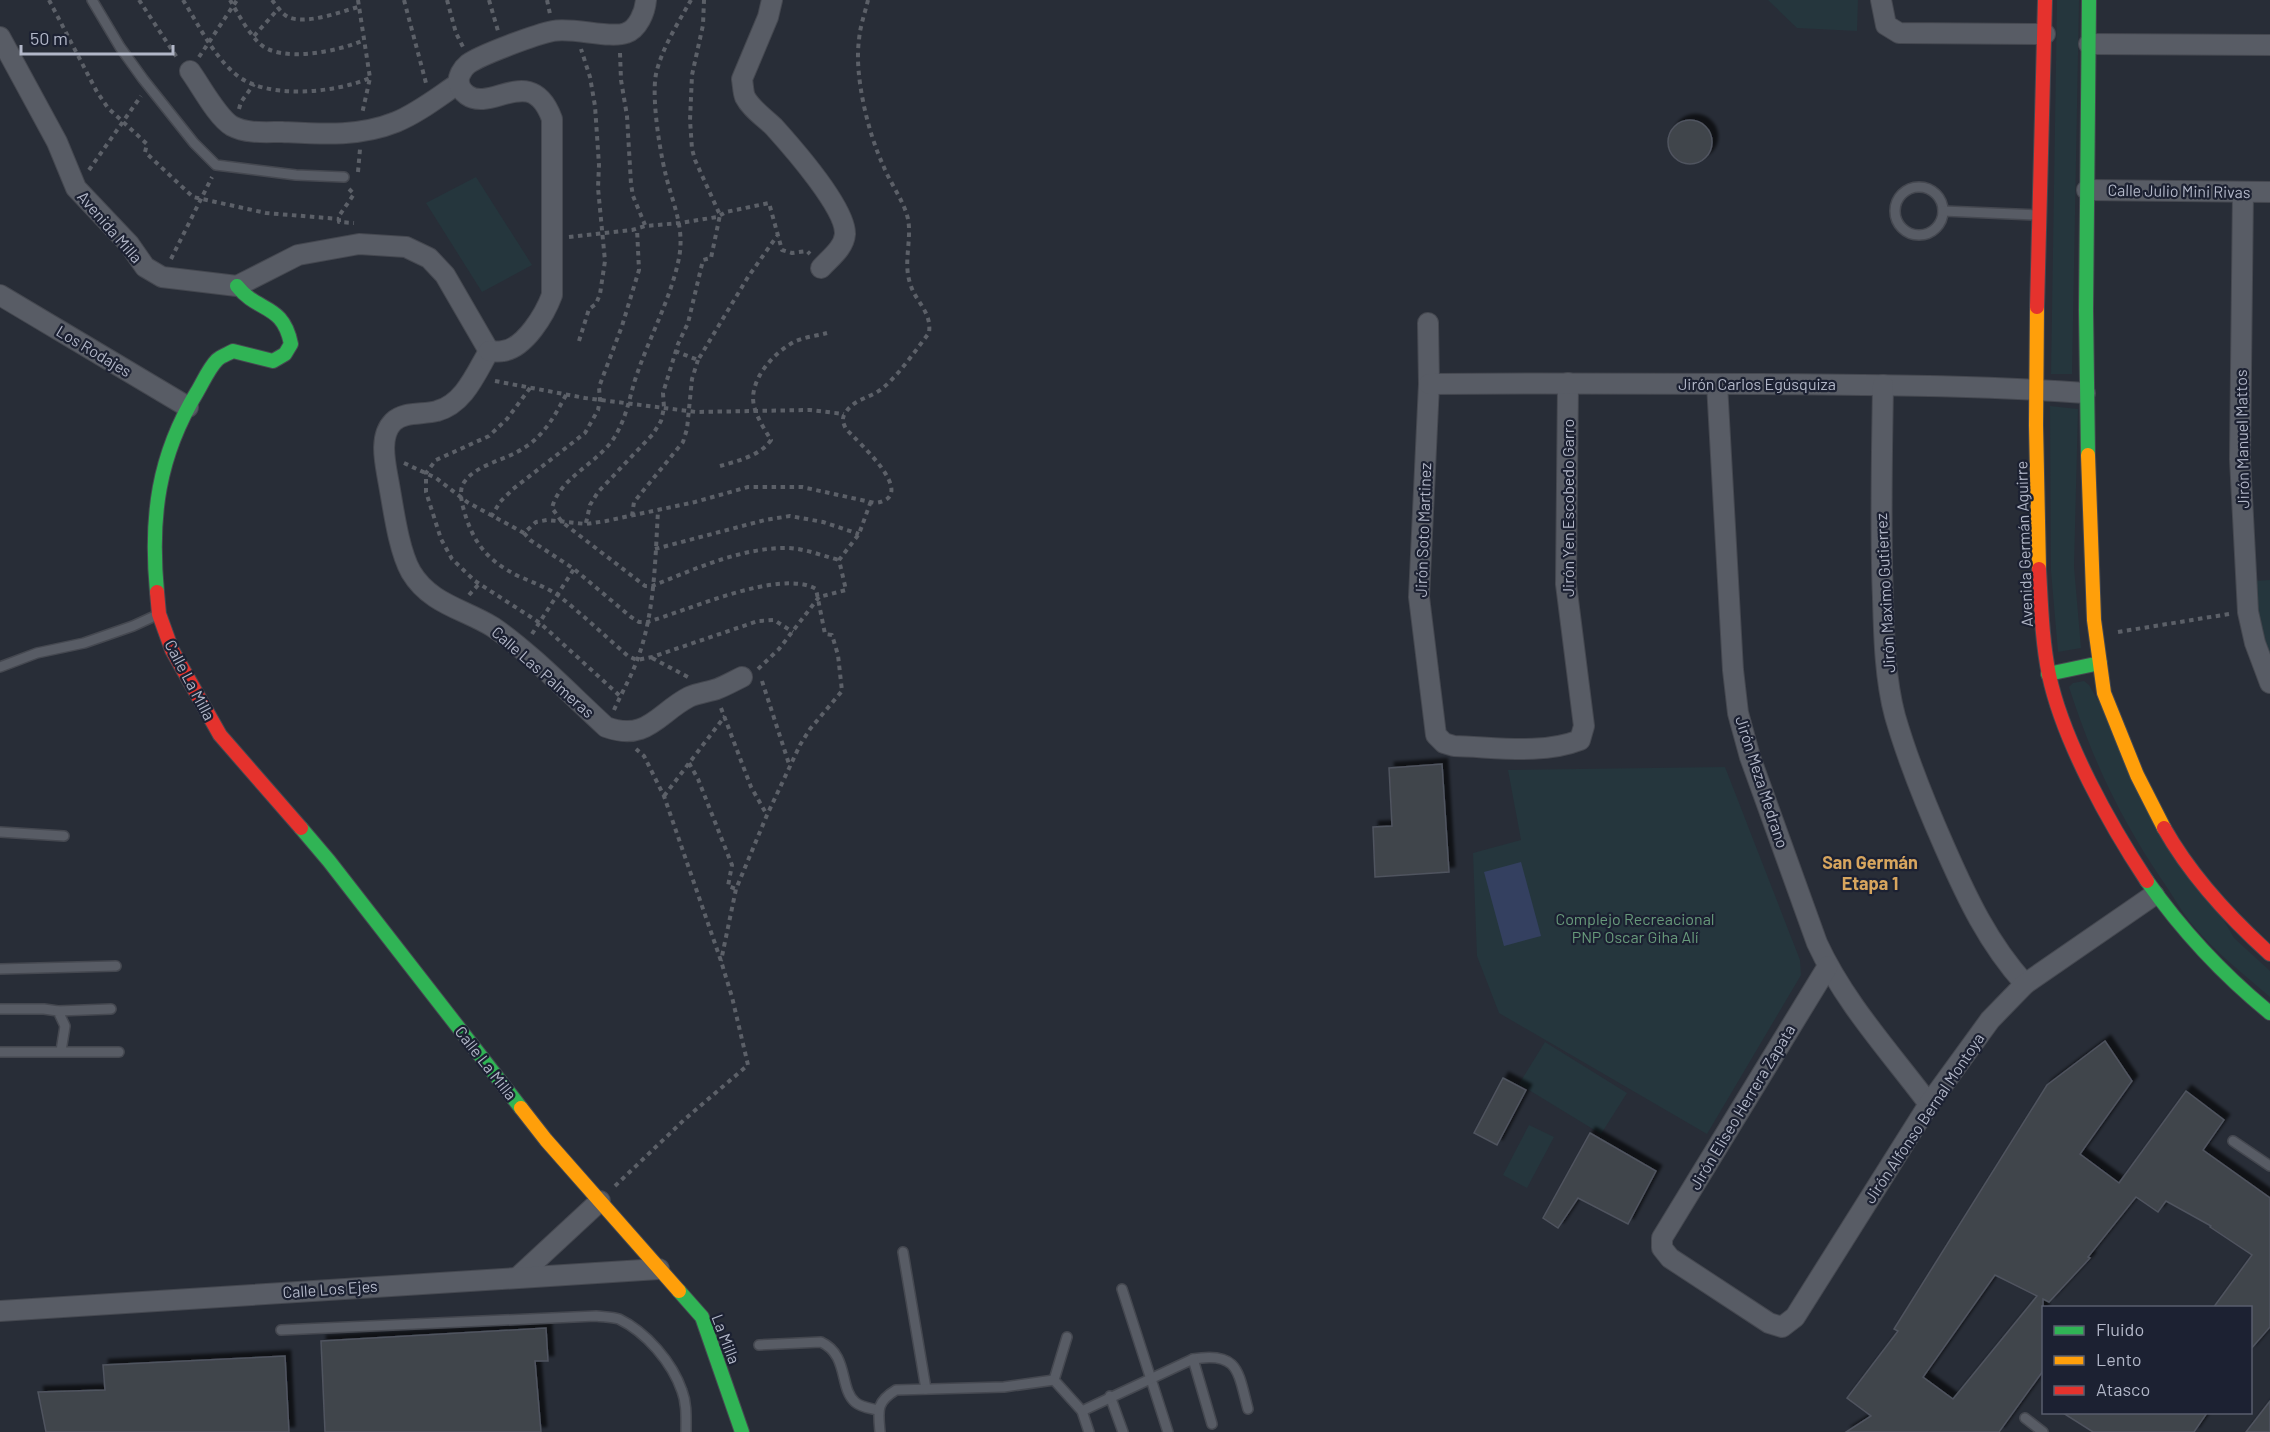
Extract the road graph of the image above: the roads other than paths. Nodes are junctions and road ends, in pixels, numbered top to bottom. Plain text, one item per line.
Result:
1 (92, 0) edge
2 (646, 0) edge
3 (772, 0) edge
4 (1881, 0) edge
5 (2045, 0) edge
6 (2090, 0) edge
7 (2045, 34) junction
8 (0, 37) edge
9 (2089, 44) junction
10 (2270, 45) edge
11 (190, 71) road end
12 (459, 83) junction
13 (344, 177) road end
14 (2087, 190) junction
15 (2243, 192) junction
16 (2270, 192) edge
17 (1943, 211) junction
18 (2040, 215) junction
19 (821, 268) road end
20 (237, 286) junction
21 (0, 295) edge
22 (1428, 323) dead end
23 (489, 351) junction
24 (1568, 382) junction
25 (1429, 384) junction
26 (1717, 384) junction
27 (1883, 385) junction
28 (2034, 389) junction
29 (2085, 393) junction
30 (188, 407) junction
31 (159, 614) junction
32 (2100, 663) junction
33 (0, 667) edge
34 (750, 673) road end
35 (2048, 674) junction
36 (2270, 683) edge
37 (1443, 743) joint
38 (0, 832) edge
39 (64, 837) dead end
40 (2154, 895) junction
41 (2270, 954) edge
42 (116, 966) dead end
43 (1828, 966) junction
44 (0, 969) edge
45 (2025, 984) junction
46 (111, 1008) dead end
47 (0, 1010) edge
48 (58, 1011) junction
49 (2270, 1013) edge
50 (61, 1051) junction
51 (0, 1052) edge
52 (119, 1053) dead end
53 (1929, 1104) junction
54 (2233, 1141) dead end
55 (2269, 1164) edge
56 (600, 1201) junction
57 (903, 1252) dead end
58 (659, 1269) junction
59 (518, 1277) junction
60 (1122, 1289) dead end
61 (0, 1311) edge
62 (1782, 1327) joint
63 (281, 1330) dead end
64 (1067, 1337) dead end
65 (759, 1345) dead end
66 (1193, 1359) junction
67 (1150, 1378) junction
68 (1054, 1380) junction
69 (926, 1389) junction
70 (1110, 1396) junction
71 (1248, 1409) dead end
72 (878, 1410) junction
73 (1082, 1411) junction
74 (2025, 1418) dead end
75 (1212, 1424) dead end
76 (686, 1432) edge
77 (742, 1432) edge
78 (880, 1432) edge
79 (1089, 1432) edge
80 (1123, 1432) edge
81 (1168, 1432) edge
82 (2043, 1432) edge

1 - 13 lane
2 - 12 street
3 - 19 street
4 - 7 street
5 - 7 main road, Avenida Germán Aguirre
6 - 9 main road
7 - 18 main road, Avenida Germán Aguirre
8 - 20 street, Avenida Milla
9 - 10 street
9 - 14 main road
11 - 12 street
12 - 23 street
14 - 15 street, Calle Julio Mini Rivas
14 - 29 main road
15 - 16 street, Calle Julio Mini Rivas
15 - 36 street, Jirón Manuel Mattos
17 - 17 lane
17 - 18 lane
18 - 28 main road, Avenida Germán Aguirre
20 - 23 street
20 - 30 main road, Calle La Milla
21 - 30 street, Los Rodajes
22 - 25 street, Jirón Soto Martinez
23 - 34 street, Calle Las Palmeras
24 - 25 street, Jirón Carlos Egúsquiza
24 - 26 street, Jirón Carlos Egúsquiza
24 - 37 street, Jirón Yen Escobedo Garro
25 - 37 street, Jirón Soto Martinez
26 - 27 street, Jirón Carlos Egúsquiza
26 - 43 street, Jirón Meza Medrano
27 - 28 street, Jirón Carlos Egúsquiza
27 - 45 street, Jirón Maximo Gutierrez
28 - 29 street, Jirón Carlos Egúsquiza
28 - 35 main road, Avenida Germán Aguirre
29 - 32 main road
30 - 31 main road, Calle La Milla
31 - 33 lane
31 - 56 main road, Calle La Milla
32 - 35 main road
32 - 41 main road
35 - 40 main road, Avenida Germán Aguirre
38 - 39 lane
40 - 45 street, Jirón Alfonso Bernal Montoya
40 - 49 main road, Avenida Germán Aguirre
42 - 44 lane
43 - 53 street, Jirón Meza Medrano
43 - 62 street, Jirón Eliseo Herrera Zapata
45 - 53 street, Jirón Alfonso Bernal Montoya
46 - 48 lane
47 - 48 lane
48 - 50 lane
50 - 51 lane
50 - 52 lane
53 - 62 street, Jirón Alfonso Bernal Montoya
54 - 55 lane
56 - 58 main road, Calle La Milla
56 - 59 street
57 - 69 lane
58 - 59 street, Calle Los Ejes
58 - 77 main road, La Milla
59 - 61 street, Calle Los Ejes
60 - 67 lane
63 - 76 lane
64 - 68 lane
65 - 72 lane
66 - 67 lane
66 - 71 lane
66 - 75 lane
67 - 70 lane
67 - 81 lane
68 - 69 lane
68 - 73 lane
69 - 72 lane
70 - 73 lane
70 - 80 lane
72 - 78 lane
73 - 79 lane
74 - 82 lane

